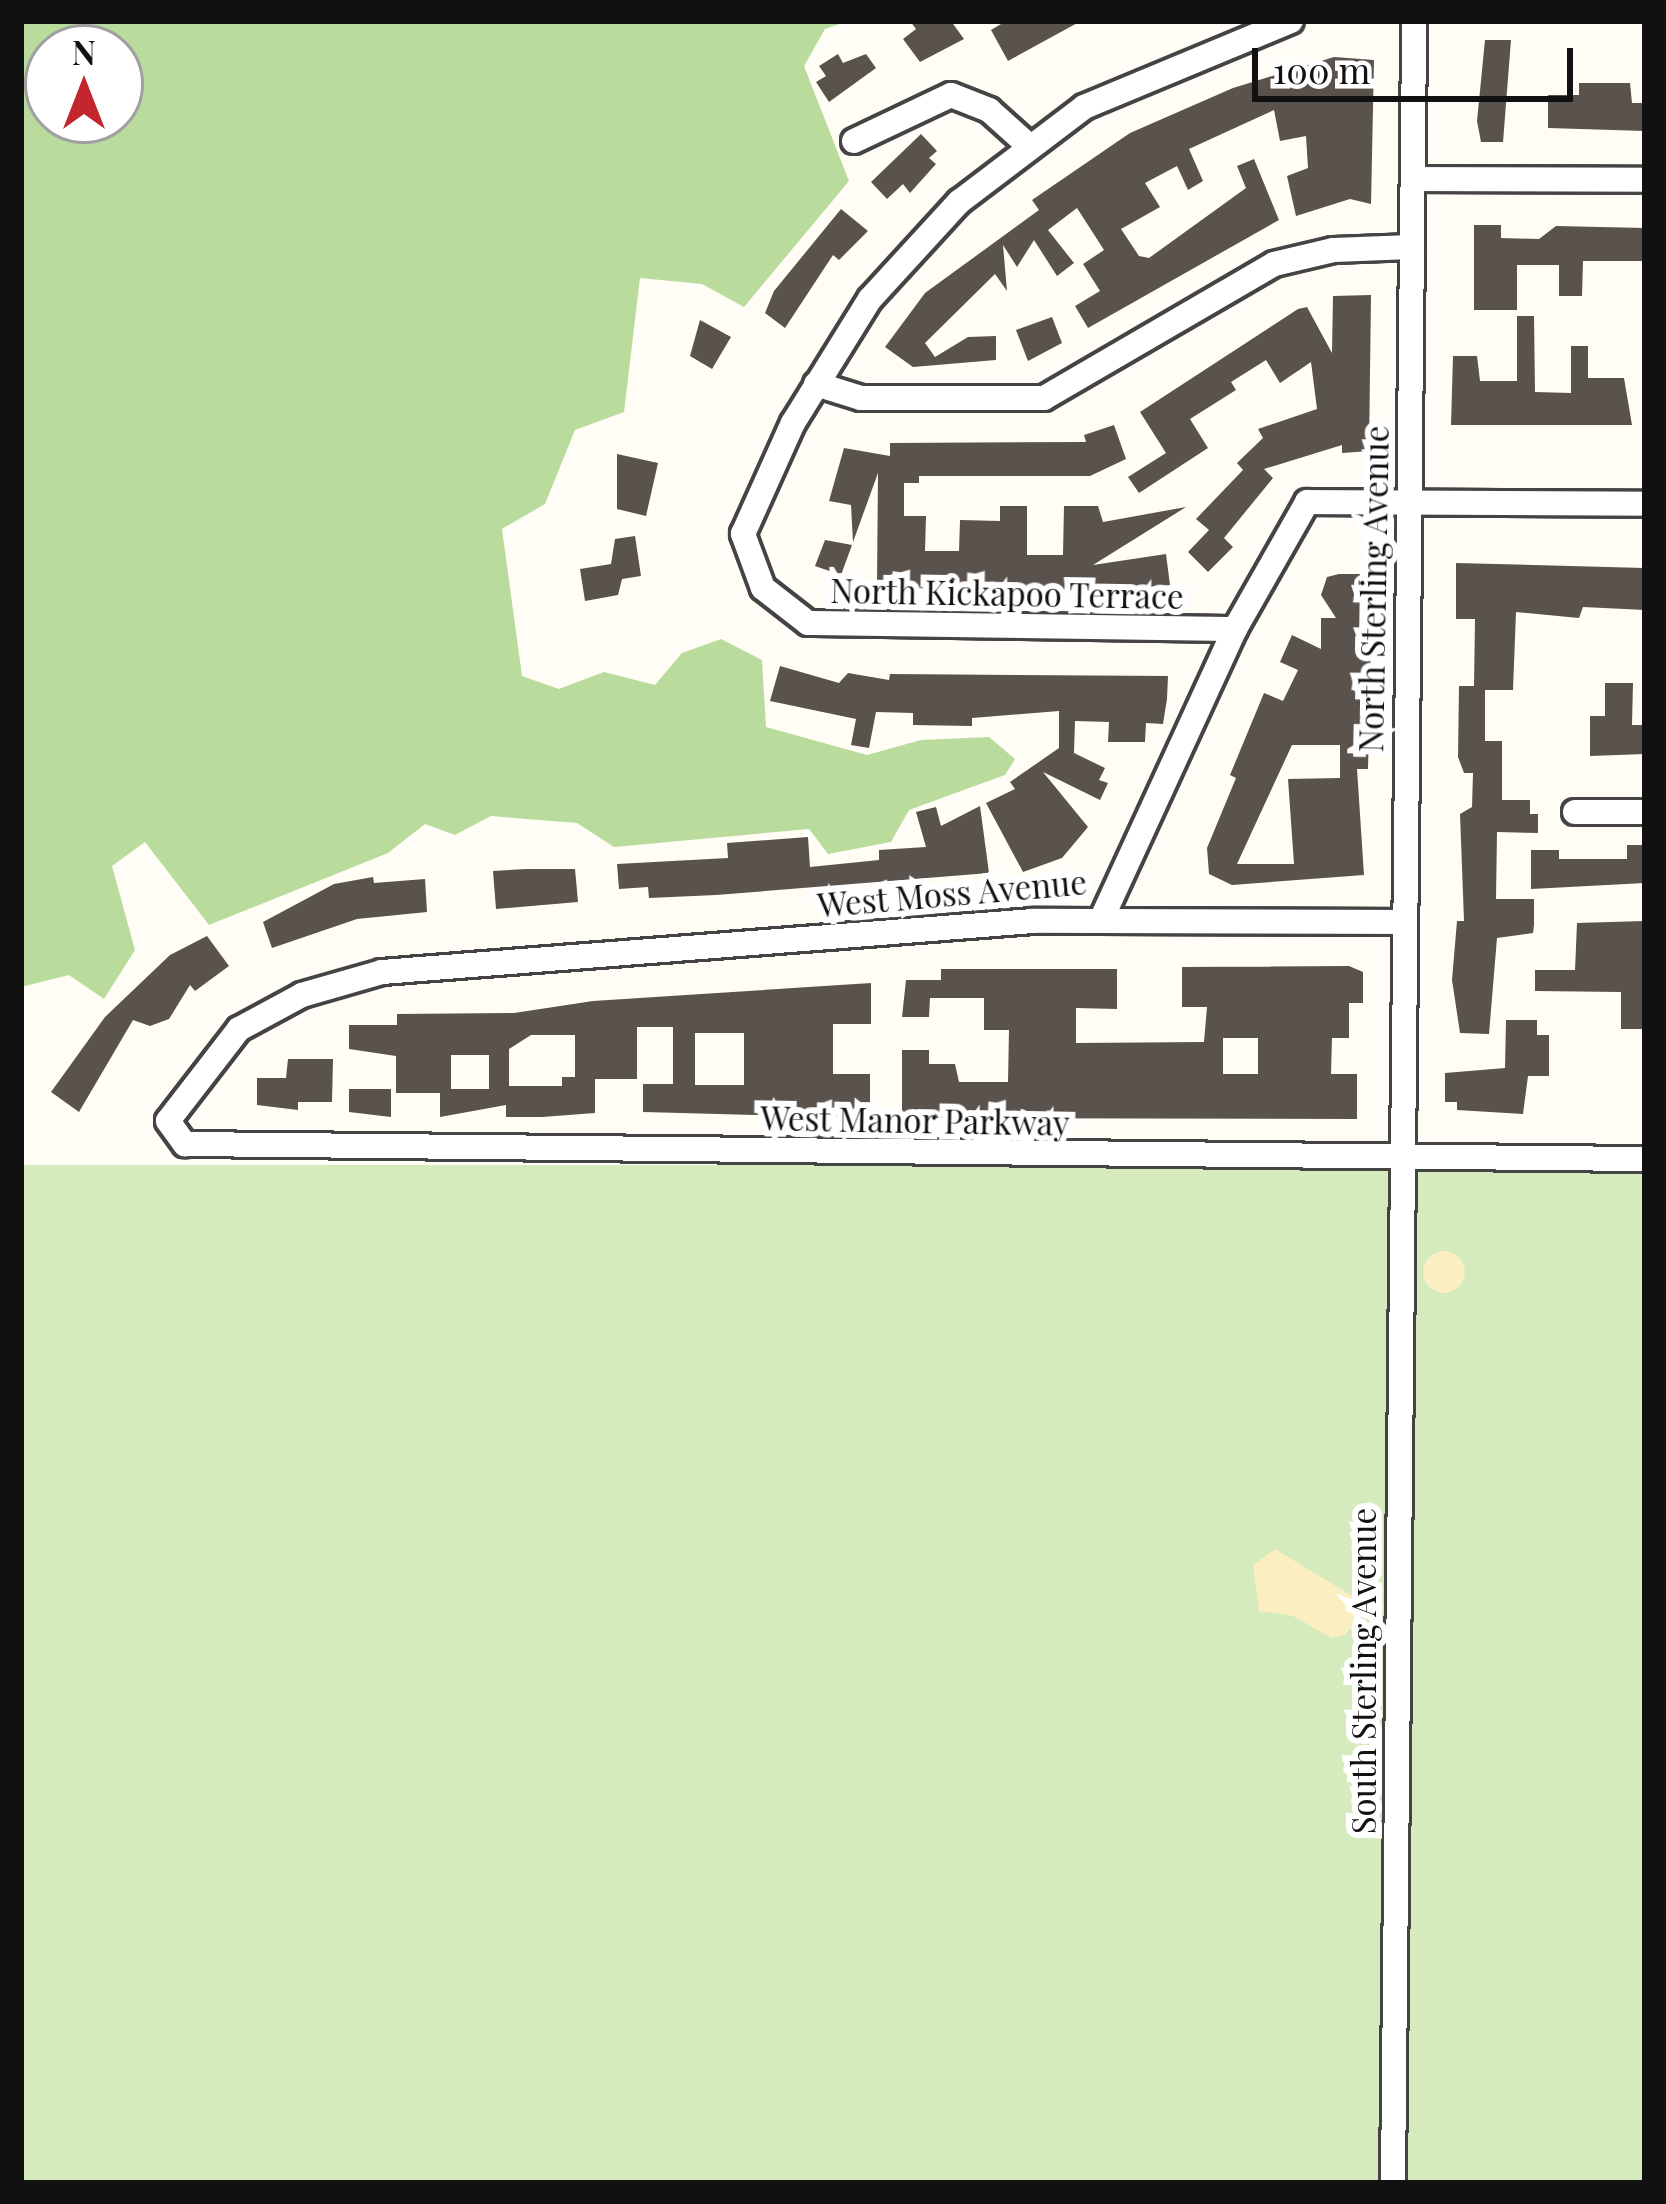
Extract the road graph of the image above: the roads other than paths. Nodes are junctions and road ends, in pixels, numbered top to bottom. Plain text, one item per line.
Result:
1 (1291, 21) edge
2 (1414, 21) edge
3 (854, 140) dead end
4 (1028, 145) junction
5 (1415, 179) junction
6 (1645, 180) edge
7 (1412, 247) junction
8 (816, 384) junction
9 (1407, 501) junction
10 (1645, 504) edge
11 (1235, 629) junction
12 (1575, 812) dead end
13 (1645, 812) edge
14 (1102, 918) junction
15 (1401, 922) junction
16 (185, 1144) joint
17 (1398, 1159) junction
18 (1645, 1159) edge
19 (1393, 2183) edge

1 - 4 street, North Kickapoo Terrace
2 - 5 street, North Sterling Avenue
3 - 4 street
4 - 8 street, North Kickapoo Terrace
5 - 6 street
5 - 7 street, North Sterling Avenue
7 - 8 street
7 - 9 street, North Sterling Avenue
8 - 11 street, North Kickapoo Terrace
9 - 10 street, West Moss Avenue
9 - 11 street, West Moss Avenue
9 - 15 street, North Sterling Avenue
11 - 14 street, West Moss Avenue
12 - 13 street
14 - 15 street
14 - 16 street, West Moss Avenue
15 - 17 street, North Sterling Avenue
16 - 17 street, West Manor Parkway
17 - 18 street, West Manor Parkway
17 - 19 street, South Sterling Avenue

